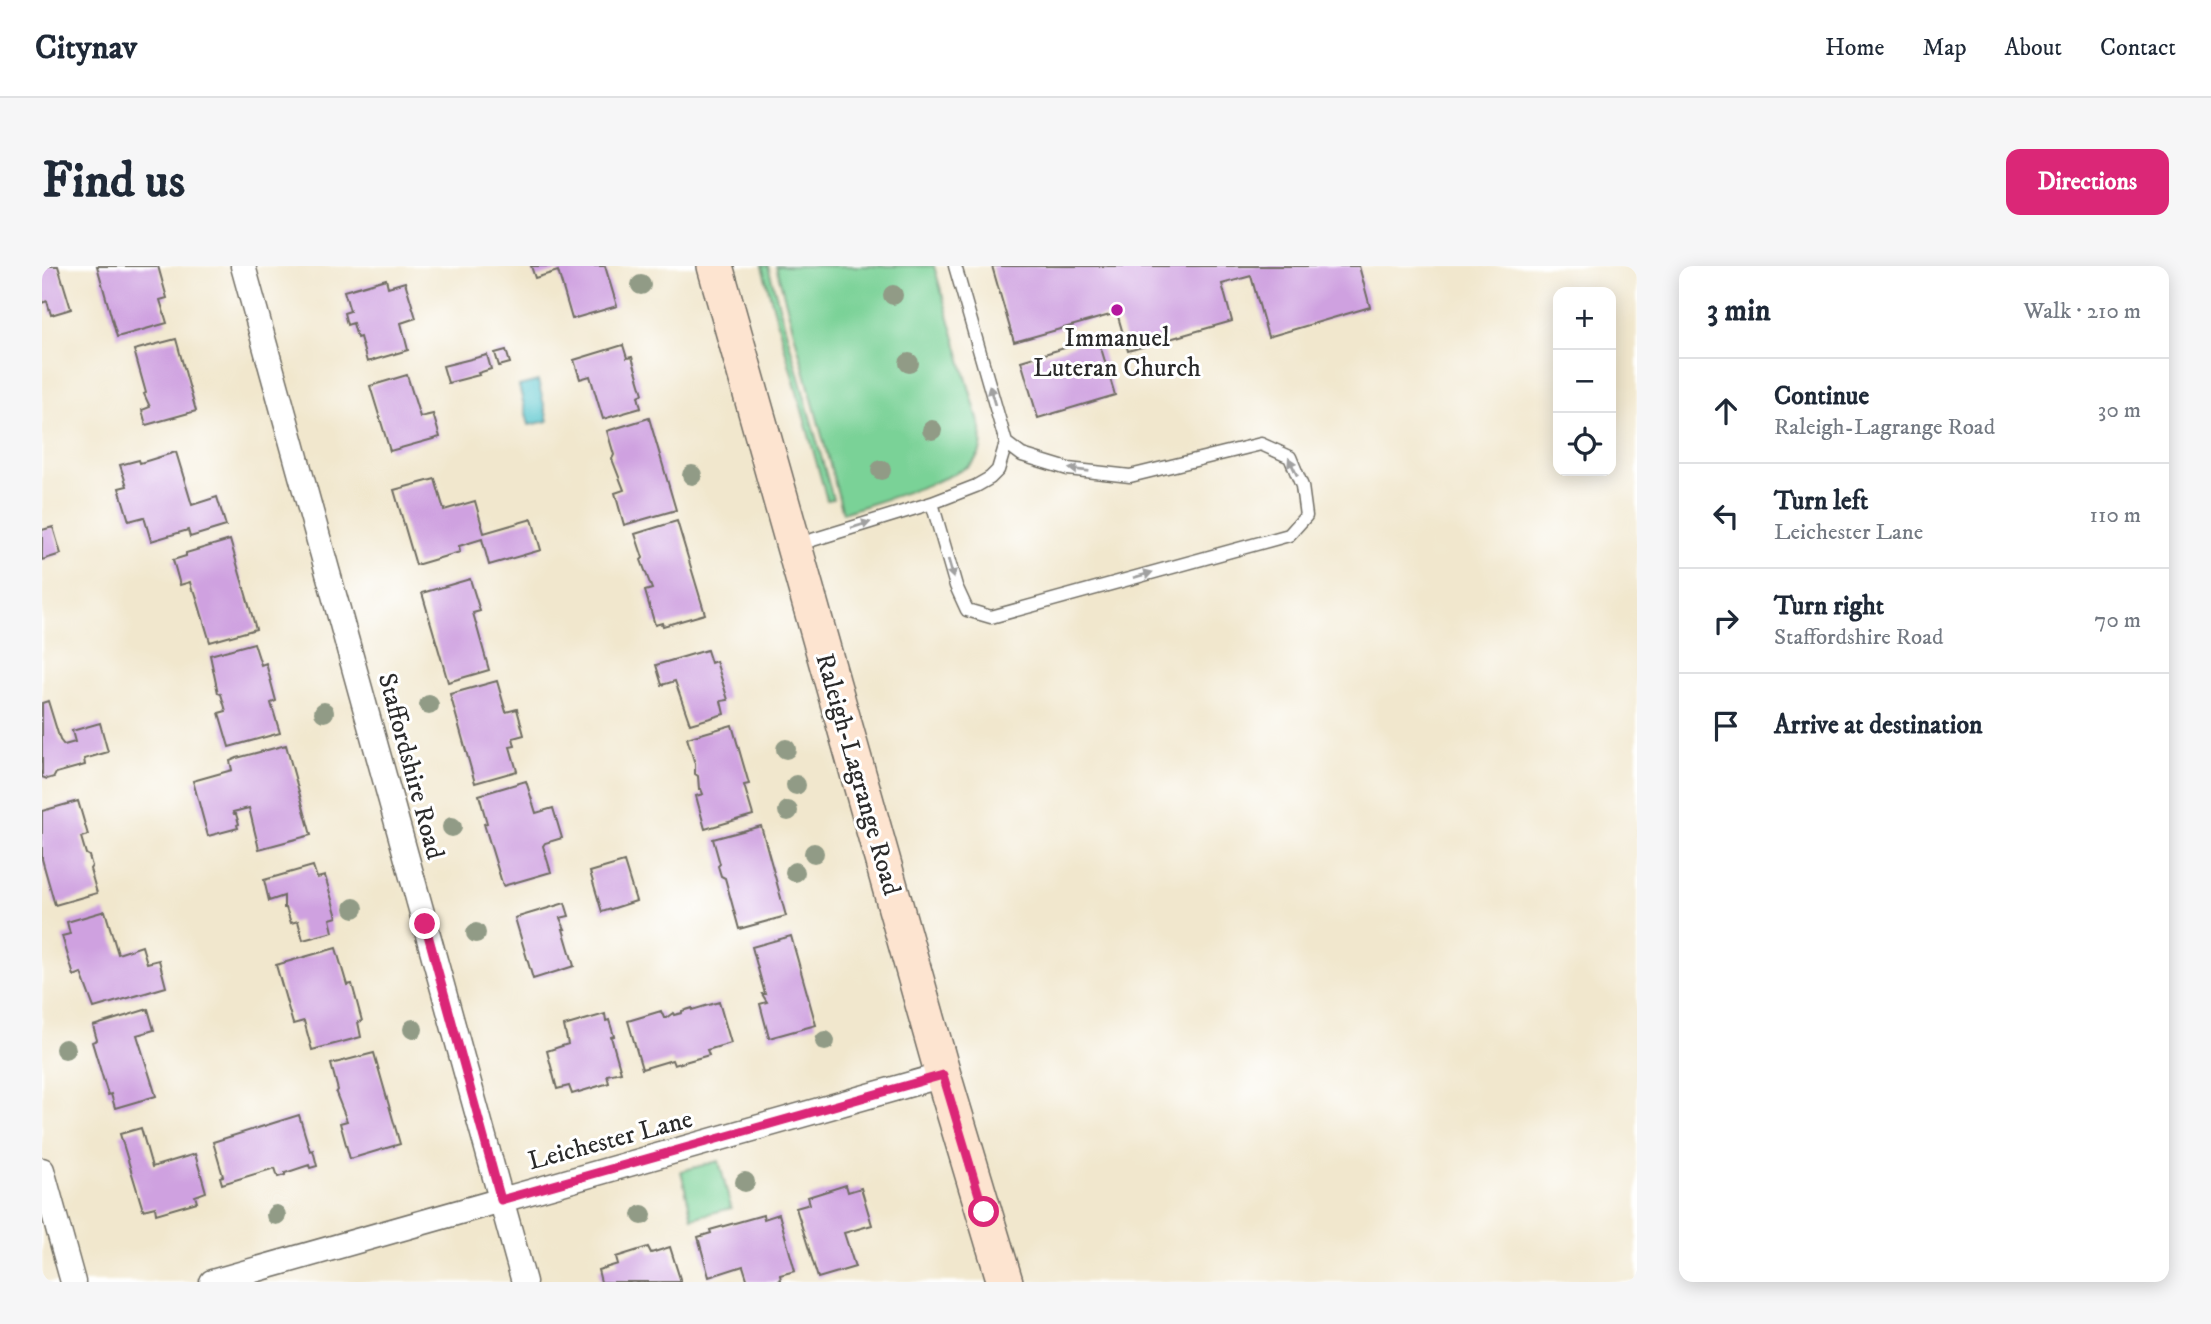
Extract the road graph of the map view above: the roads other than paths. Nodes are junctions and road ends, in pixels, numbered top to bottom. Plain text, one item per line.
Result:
1 (243, 266) edge
2 (715, 266) edge
3 (955, 266) edge
4 (1006, 443) junction
5 (932, 503) junction
6 (795, 545) junction
7 (943, 1075) junction
8 (42, 1170) edge
9 (501, 1200) junction
10 (73, 1282) edge
11 (212, 1282) edge
12 (524, 1282) edge
13 (1005, 1282) edge

1 - 9 street, Staffordshire Road
2 - 6 main road, Raleigh-Lagrange Road
4 -> 3 lane
4 - 5 lane
5 -> 4 lane
6 -> 5 lane
6 - 7 main road, Raleigh-Lagrange Road
7 - 9 street, Leichester Lane
7 - 13 main road, Raleigh-Lagrange Road
8 - 10 street
9 - 11 street, Leichester Lane
9 - 12 street, Staffordshire Road

